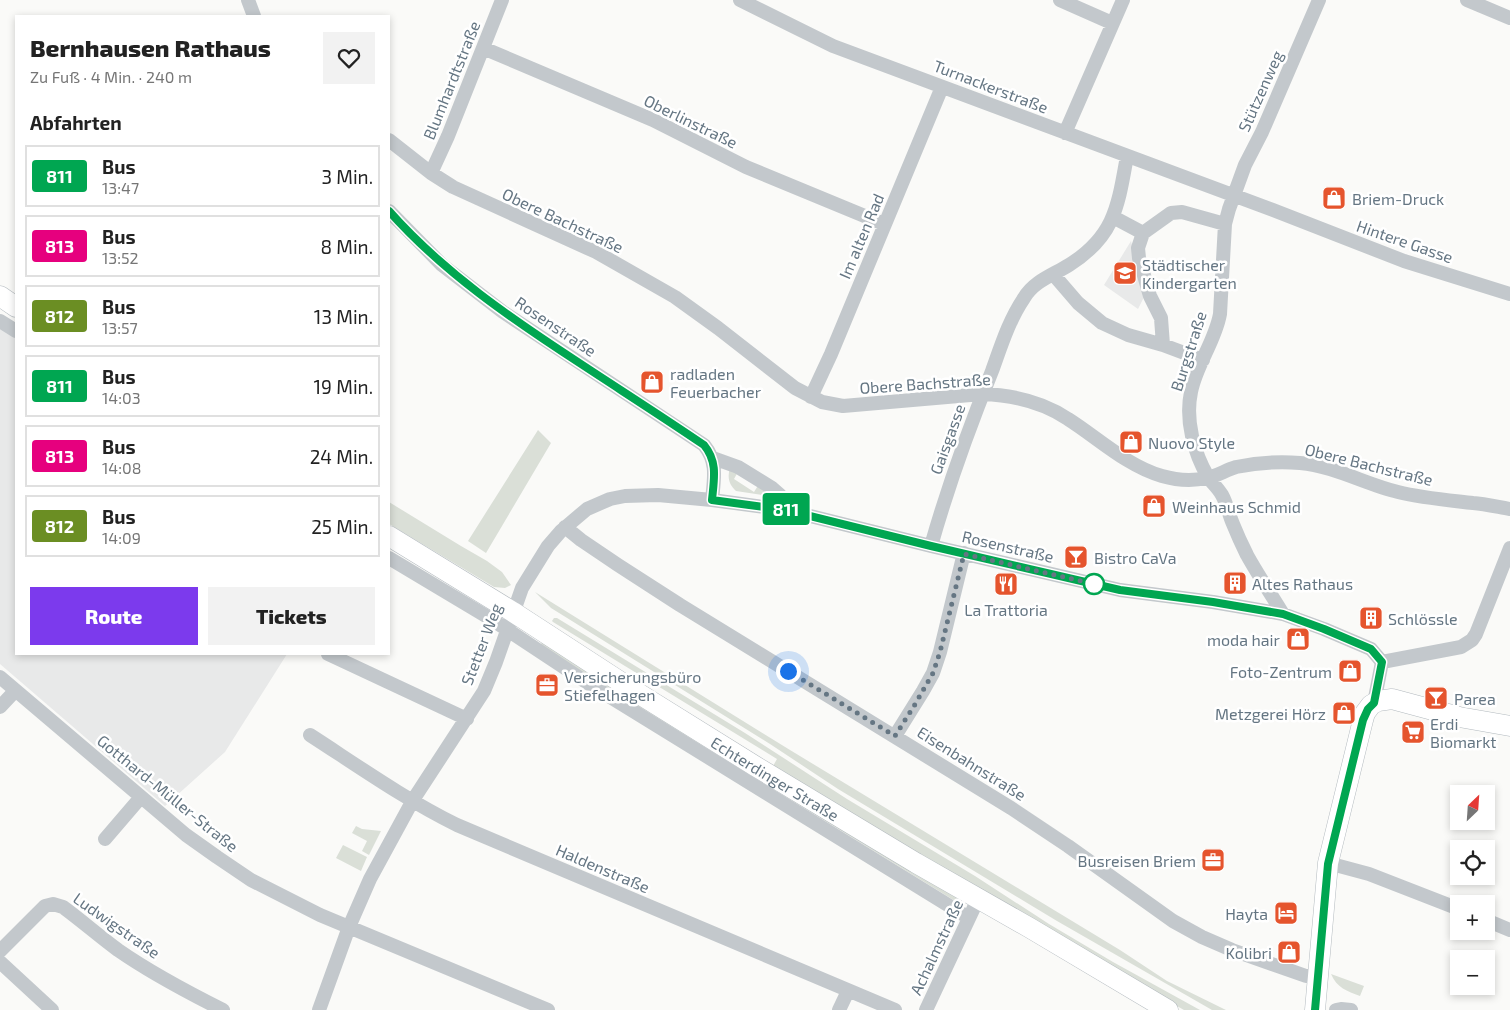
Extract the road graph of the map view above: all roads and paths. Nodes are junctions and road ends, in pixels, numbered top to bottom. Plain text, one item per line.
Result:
1 (248, 0) edge
2 (502, 0) edge
3 (740, 0) edge
4 (1060, 0) edge
5 (1123, 0) edge
6 (1319, 0) edge
7 (1467, 0) edge
8 (254, 15) edge
9 (1510, 18) edge
10 (1112, 23) junction
11 (483, 48) junction
12 (942, 87) junction
13 (1065, 133) junction
14 (390, 141) edge
15 (1127, 156) junction
16 (431, 172) junction
17 (1233, 196) junction
18 (390, 212) edge
19 (1113, 217) junction
20 (884, 224) junction
21 (1225, 224) junction
22 (1143, 233) junction
23 (1053, 274) junction
24 (1510, 294) edge
25 (0, 296) edge
26 (15, 306) edge
27 (0, 322) edge
28 (15, 330) edge
29 (1163, 345) junction
30 (1203, 360) junction
31 (982, 394) junction
32 (811, 398) junction
33 (713, 458) junction
34 (1208, 478) junction
35 (712, 500) junction
36 (1510, 509) edge
37 (786, 510) junction
38 (565, 527) junction
39 (390, 537) edge
40 (931, 546) junction
41 (1510, 548) edge
42 (964, 554) junction
43 (390, 559) edge
44 (1283, 614) junction
45 (510, 621) junction
46 (330, 655) edge
47 (1382, 662) junction
48 (0, 677) edge
49 (15, 690) junction
50 (1374, 703) junction
51 (0, 706) edge
52 (467, 719) junction
53 (1510, 726) edge
54 (310, 735) dead end
55 (895, 736) junction
56 (141, 797) junction
57 (413, 800) junction
58 (105, 839) dead end
59 (1328, 864) junction
60 (978, 899) junction
61 (1450, 906) edge
62 (969, 918) junction
63 (1495, 924) edge
64 (349, 928) junction
65 (1510, 930) edge
66 (0, 950) edge
67 (0, 962) edge
68 (1319, 976) junction
69 (848, 991) junction
70 (52, 1010) edge
71 (223, 1010) edge
72 (319, 1010) edge
73 (548, 1010) edge
74 (839, 1010) edge
75 (895, 1010) edge
76 (926, 1010) edge
77 (1168, 1010) edge
78 (1315, 1010) edge
79 (1336, 1010) edge
80 (1351, 1010) edge

1 - 8 street
2 - 11 street, Blumhardtstraße
3 - 12 street, Turnackerstraße
4 - 10 street
5 - 10 street
6 - 17 street, Stützenweg
7 - 9 street
10 - 13 street
11 - 16 street, Blumhardtstraße
11 - 20 street, Oberlinstraße
12 - 13 street, Turnackerstraße
12 - 20 street, Im alten Rad
13 - 15 street, Turnackerstraße
14 - 16 street, Obere Bachstraße
15 - 17 street, Turnackerstraße
15 - 19 street, Gaisgasse
16 - 32 street, Obere Bachstraße
17 - 21 street, Burgstraße
17 - 24 street, Hintere Gasse
18 - 33 street, Rosenstraße
19 - 22 street
19 - 23 street, Gaisgasse
20 - 32 street, Im alten Rad
21 - 22 street
21 - 30 street, Burgstraße
22 - 29 street
23 - 29 street
23 - 31 street, Gaisgasse
25 - 26 main road
27 - 28 street
29 - 30 street
30 - 34 street, Burgstraße
31 - 32 street, Obere Bachstraße
31 - 34 street, Obere Bachstraße
31 - 40 street, Gaisgasse
33 - 35 street
33 - 37 street, Rosenstraße
34 - 36 street, Obere Bachstraße
34 - 44 street, Burgstraße
35 - 37 street, Stetter Weg
35 - 38 street, Stetter Weg
37 - 40 street, Rosenstraße
38 - 45 street, Stetter Weg
38 - 55 street, Eisenbahnstraße
39 - 45 main road, Echterdinger Straße
40 - 42 street, Rosenstraße
41 - 47 street
42 - 44 street, Rosenstraße
42 - 55 street
43 - 45 street, Echterdinger Straße
44 - 47 street, Rosenstraße
45 - 52 street, Stetter Weg
45 - 60 main road, Echterdinger Straße
45 - 62 street, Echterdinger Straße
46 - 52 street
47 - 50 street
48 - 49 street, Gotthard-Müller-Straße
49 - 51 street
49 - 56 street, Gotthard-Müller-Straße
50 - 53 main road
50 - 59 main road
52 - 57 street, Stetter Weg
54 - 57 street, Haldenstraße
55 - 68 street, Eisenbahnstraße
56 - 58 street
56 - 64 street, Gotthard-Müller-Straße
57 - 64 street, Stetter Weg
57 - 69 street, Haldenstraße
59 - 61 street
59 - 68 main road
60 - 62 street, Achalmstraße
60 - 77 main road, Echterdinger Straße
62 - 76 street, Achalmstraße
63 - 65 street
64 - 72 street, Stetter Weg
64 - 73 street, Gotthard-Müller-Straße
66 - 71 street, Ludwigstraße
67 - 70 street
68 - 78 main road
69 - 74 street
69 - 75 street, Haldenstraße
79 - 80 street

